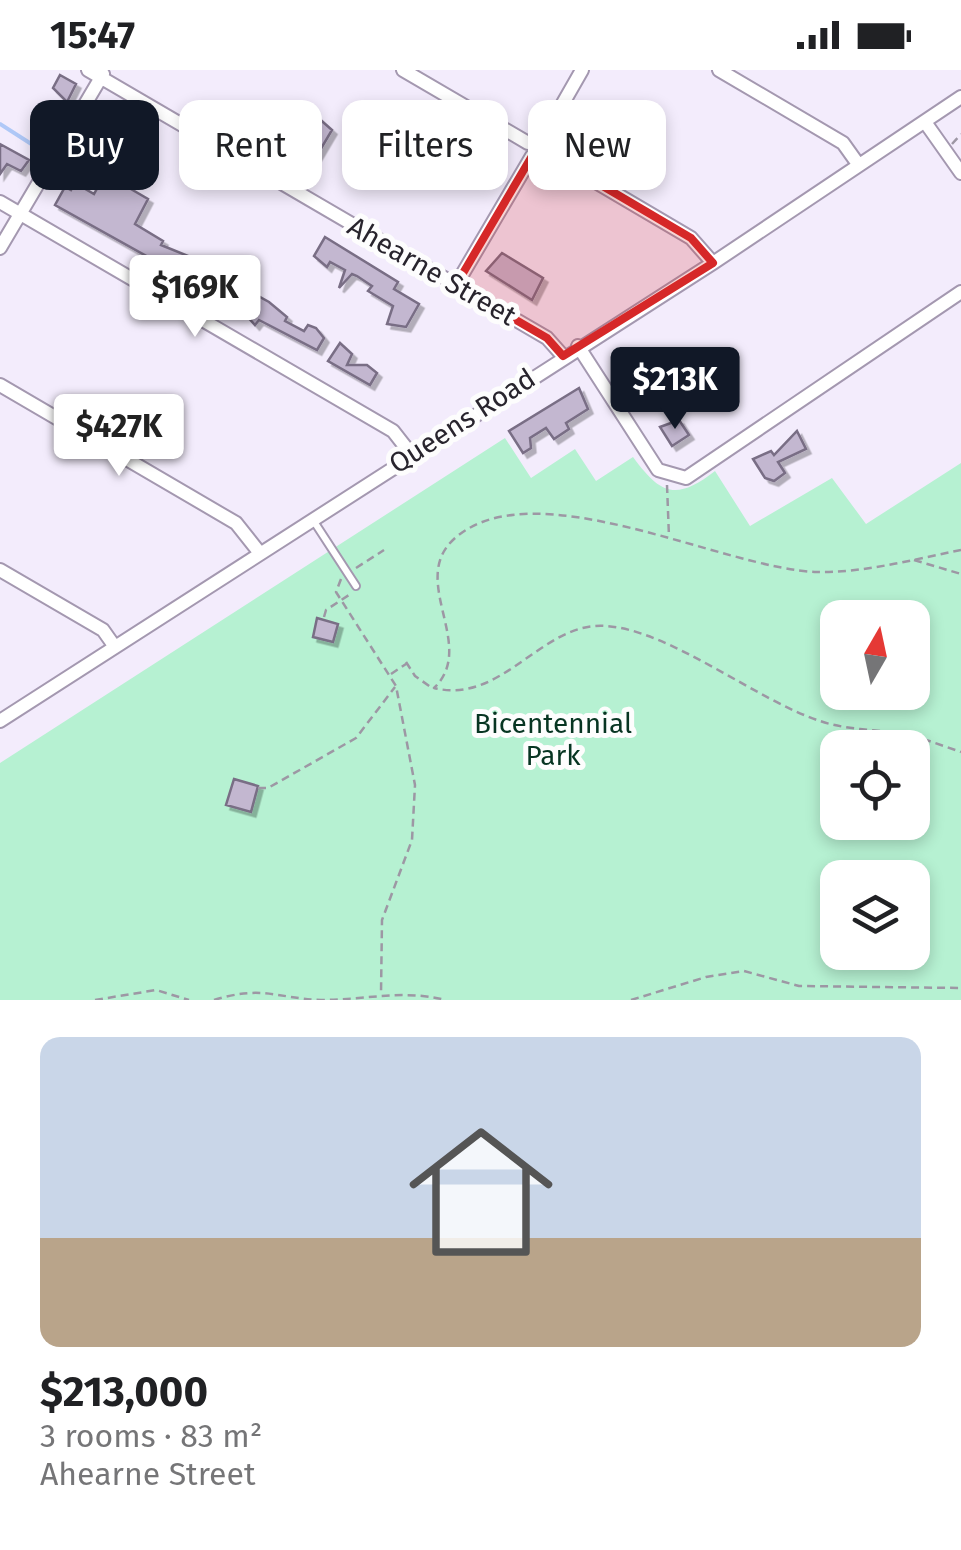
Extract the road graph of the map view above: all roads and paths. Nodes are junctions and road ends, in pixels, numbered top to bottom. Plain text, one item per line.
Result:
1 (403, 70) edge
2 (582, 70) edge
3 (719, 70) edge
4 (98, 72) edge
5 (961, 97) edge
6 (565, 100) edge
7 (925, 122) junction
8 (528, 143) edge
9 (528, 163) edge
10 (858, 164) junction
11 (961, 172) edge
12 (609, 190) edge
13 (0, 202) edge
14 (20, 214) junction
15 (0, 248) edge
16 (713, 263) junction
17 (456, 285) junction
18 (961, 292) edge
19 (578, 346) junction
20 (563, 356) junction
21 (0, 385) edge
22 (411, 454) junction
23 (670, 476) junction
24 (312, 518) junction
25 (669, 539) junction
26 (384, 550) dead end
27 (961, 550) edge
28 (260, 552) junction
29 (912, 560) junction
30 (0, 570) edge
31 (354, 570) dead end
32 (961, 574) edge
33 (342, 578) dead end
34 (357, 587) joint
35 (340, 600) junction
36 (324, 617) dead end
37 (115, 647) junction
38 (390, 675) junction
39 (396, 686) junction
40 (434, 688) junction
41 (0, 722) edge
42 (961, 752) edge
43 (258, 788) dead end
44 (961, 988) edge
45 (381, 993) junction
46 (95, 1000) edge
47 (190, 1000) edge
48 (214, 1000) edge
49 (446, 1000) edge
50 (631, 1000) edge

1 - 8 street
2 - 6 street
3 - 10 street
4 - 14 street
4 - 17 street, Ahearne Street
5 - 7 street, Queens Road
7 - 10 street, Queens Road
7 - 11 street
9 - 17 street
10 - 16 street, Queens Road
12 - 16 street
13 - 14 street
14 - 15 street
14 - 22 street
16 - 19 street, Queens Road
17 - 20 street, Ahearne Street
18 - 23 street
19 - 20 street, Queens Road
19 - 23 street
20 - 22 street, Queens Road
21 - 28 street
22 - 24 street, Queens Road
23 - 25 path
24 - 28 street, Queens Road
24 - 34 lane
25 - 29 path
25 - 40 path
26 - 31 path
27 - 29 path
28 - 37 street, Queens Road
29 - 32 path
30 - 37 street
33 - 35 path
34 - 35 path
35 - 36 path
35 - 38 path
37 - 41 street, Queens Road
38 - 39 path
38 - 40 path
39 - 43 path
39 - 45 path
40 - 42 path
44 - 50 path
45 - 48 path
45 - 49 path
46 - 47 path

